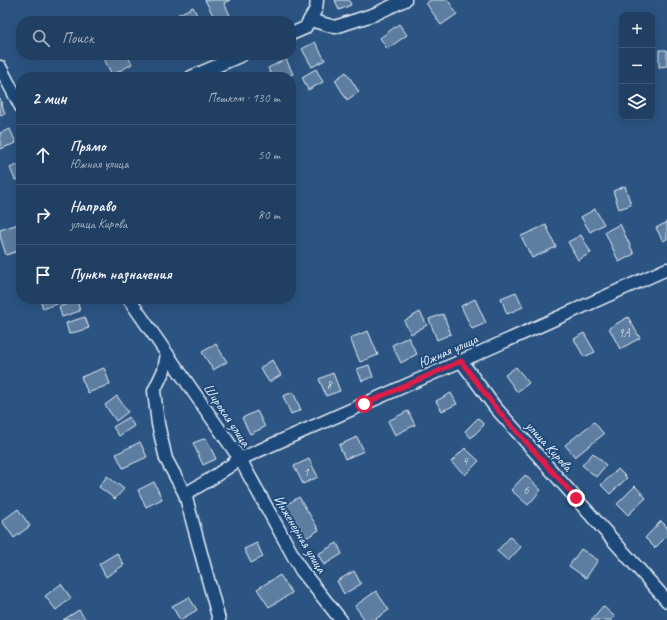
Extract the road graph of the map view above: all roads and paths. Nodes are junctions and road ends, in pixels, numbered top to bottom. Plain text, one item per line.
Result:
1 (316, 0) edge
2 (405, 0) edge
3 (310, 20) junction
4 (296, 32) edge
5 (230, 60) edge
6 (0, 67) edge
7 (203, 72) edge
8 (16, 97) edge
9 (667, 269) edge
10 (132, 304) edge
11 (167, 354) junction
12 (461, 361) junction
13 (240, 459) junction
14 (185, 494) junction
15 (667, 601) edge
16 (219, 620) edge
17 (341, 620) edge

1 - 3 street
2 - 3 street
3 - 4 street
5 - 7 street
6 - 8 street
9 - 12 street, Южная улица
10 - 11 street, Широкая улица
11 - 13 street, Широкая улица
11 - 14 street
12 - 13 street, Южная улица
12 - 15 street, улица Кирова
13 - 14 street, Широкая улица
13 - 17 street, Инженерная улица
14 - 16 street

